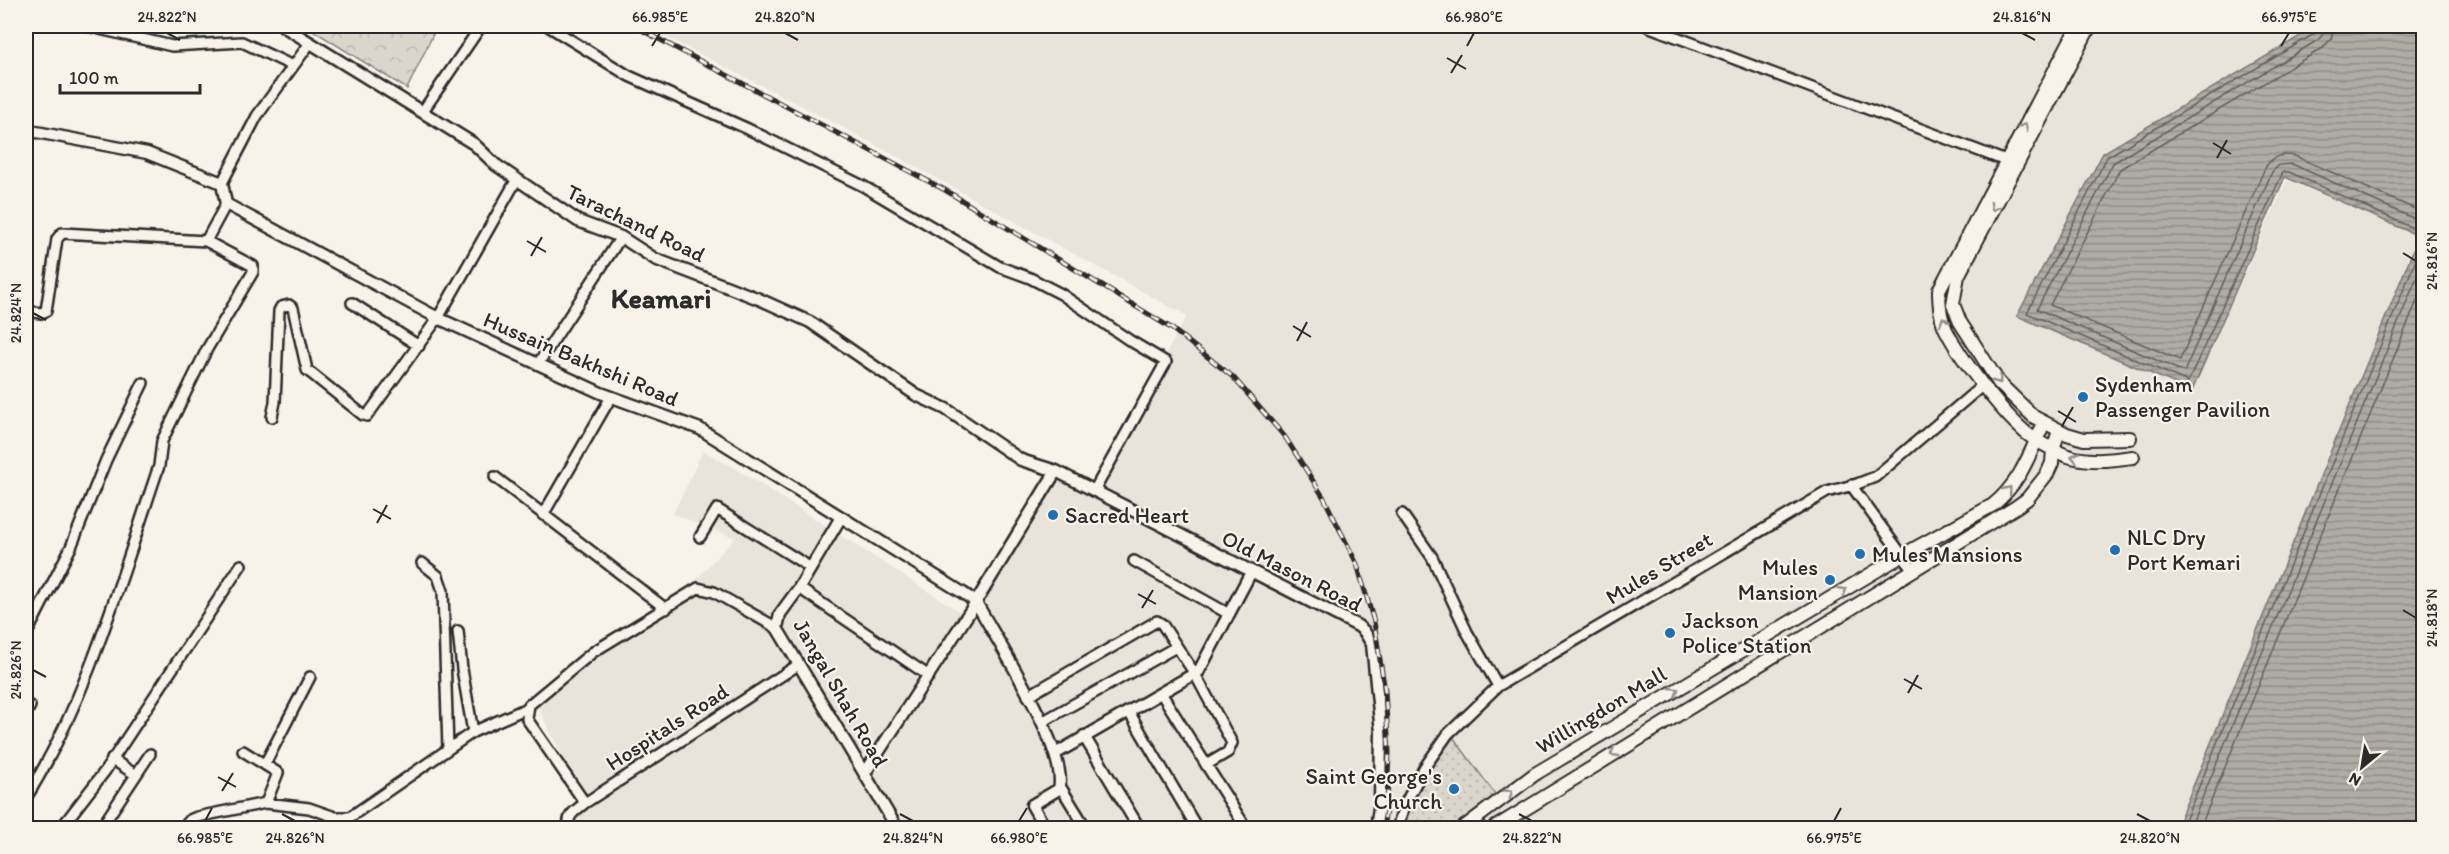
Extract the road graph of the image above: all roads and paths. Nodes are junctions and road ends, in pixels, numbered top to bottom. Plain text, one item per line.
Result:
1 (87, 26) edge
2 (283, 26) edge
3 (481, 26) edge
4 (548, 26) edge
5 (1647, 26) edge
6 (2078, 26) edge
7 (2090, 26) edge
8 (310, 43) junction
9 (293, 66) junction
10 (423, 111) junction
11 (26, 130) edge
12 (2006, 161) junction
13 (517, 179) junction
14 (222, 183) junction
15 (226, 204) junction
16 (621, 237) junction
17 (206, 241) junction
18 (352, 303) dead end
19 (26, 311) edge
20 (438, 318) junction
21 (419, 346) junction
22 (538, 364) junction
23 (143, 383) dead end
24 (1983, 385) junction
25 (611, 397) junction
26 (272, 417) dead end
27 (2044, 423) junction
28 (2059, 430) junction
29 (2130, 438) dead end
30 (2036, 440) junction
31 (2053, 448) junction
32 (2133, 458) dead end
33 (1056, 471) junction
34 (495, 477) dead end
35 (1851, 485) junction
36 (1094, 491) junction
37 (1402, 514) dead end
38 (543, 515) junction
39 (841, 517) junction
40 (700, 537) dead end
41 (1903, 555) junction
42 (1134, 561) dead end
43 (422, 563) dead end
44 (241, 565) dead end
45 (811, 568) junction
46 (1913, 570) junction
47 (1251, 572) junction
48 (799, 588) junction
49 (976, 602) junction
50 (666, 609) junction
51 (1229, 614) junction
52 (777, 628) junction
53 (458, 631) dead end
54 (26, 635) edge
55 (1176, 647) junction
56 (798, 665) junction
57 (1195, 674) junction
58 (929, 676) junction
59 (310, 677) dead end
60 (1498, 686) junction
61 (1161, 693) junction
62 (1028, 696) junction
63 (527, 708) junction
64 (1129, 712) junction
65 (1042, 722) junction
66 (473, 732) junction
67 (1084, 736) junction
68 (448, 749) junction
69 (243, 751) dead end
70 (150, 754) dead end
71 (1055, 754) junction
72 (112, 759) junction
73 (265, 764) junction
74 (1206, 765) junction
75 (865, 773) junction
76 (136, 775) junction
77 (1060, 786) junction
78 (26, 798) edge
79 (266, 802) junction
80 (585, 803) junction
81 (187, 827) edge
82 (61, 828) edge
83 (101, 828) edge
84 (570, 828) edge
85 (895, 828) edge
86 (1045, 828) edge
87 (1086, 828) edge
88 (1139, 828) edge
89 (1197, 828) edge
90 (1246, 828) edge
91 (1376, 828) edge
92 (1396, 828) edge
93 (1463, 828) edge
94 (1494, 828) edge

1 - 9 street
2 - 8 street, Tarachand Road
3 - 10 street
4 - 36 street
5 - 12 street
12 -> 6 main road
7 -> 27 main road
8 - 9 street
8 - 10 street, Tarachand Road
9 - 14 street
10 - 13 street, Tarachand Road
11 - 14 street
24 -> 12 main road
13 - 16 street, Tarachand Road
13 - 20 street
14 - 15 street
15 - 17 street
15 - 20 street, Hussain Bakhshi Road
16 - 22 street
16 - 33 street, Tarachand Road
17 - 19 street
17 - 78 street
18 - 21 street
20 - 21 street
20 - 22 street, Hussain Bakhshi Road
21 - 26 street
22 - 25 street, Hussain Bakhshi Road
23 - 54 street
24 - 30 main road
24 - 35 street, Mules Street
25 - 38 street
25 - 39 street, Hussain Bakhshi Road
27 - 28 main road
27 - 30 main road, Willingdon Mall
28 - 29 main road
28 - 31 main road, Willingdon Mall
30 - 31 main road
41 -> 30 main road, Willingdon Mall
32 -> 31 main road
31 - 46 main road, Willingdon Mall
33 - 36 street, Old Mason Road
33 - 49 street
34 - 38 street
35 - 41 street
35 - 60 street, Mules Street
36 - 47 street, Old Mason Road
37 - 60 street
38 - 50 street
39 - 45 street, Jangal Shah Road
39 - 49 street, Hussain Bakhshi Road
40 - 45 street
41 - 46 street
93 -> 41 main road, Willingdon Mall
42 - 51 street
43 - 68 street
44 - 72 street
45 - 48 street, Jangal Shah Road
46 -> 94 main road, Willingdon Mall
47 - 51 street
47 - 91 street, Old Mason Road
48 - 52 street, Jangal Shah Road
48 - 58 street
49 - 58 street
49 - 62 street
50 - 52 street
50 - 63 street
51 - 57 street
52 - 56 street, Jangal Shah Road
53 - 66 street
55 - 57 street
55 - 62 street
55 - 65 street
56 - 75 street, Jangal Shah Road
56 - 80 street, Hospitals Road
57 - 61 street
57 - 74 street
58 - 75 street
59 - 73 street
60 - 92 street, Mules Street
61 - 64 street
61 - 74 street
62 - 65 street
63 - 66 street
63 - 80 street
64 - 67 street
64 - 89 street
65 - 71 street
66 - 68 street
67 - 71 street
67 - 88 street
68 - 79 street
69 - 73 street
70 - 76 street
71 - 77 street
72 - 76 street
72 - 82 street
73 - 79 street
74 - 90 street
75 - 85 street, Jangal Shah Road
76 - 83 street
77 - 86 street
77 - 87 street
79 - 81 street
80 - 84 street, Hospitals Road

